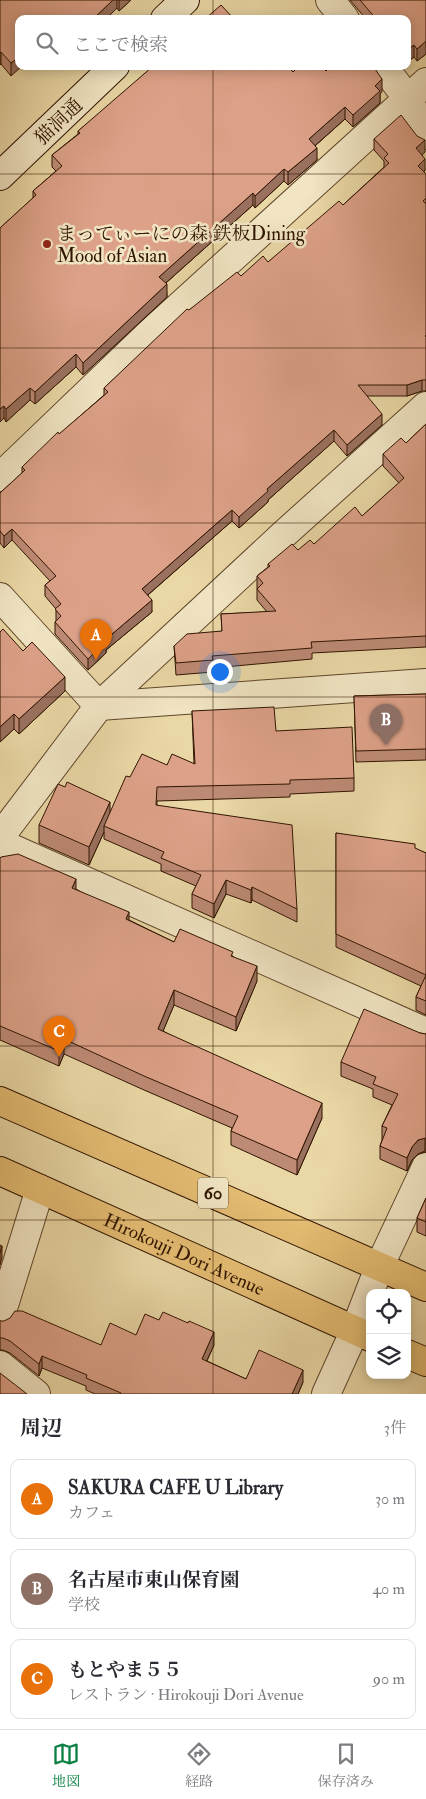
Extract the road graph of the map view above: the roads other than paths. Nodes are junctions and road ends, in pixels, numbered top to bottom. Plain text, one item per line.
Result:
1 (185, 0) edge
2 (330, 0) edge
3 (169, 15) edge
4 (342, 15) edge
5 (111, 70) edge
6 (388, 70) edge
7 (417, 91) edge
8 (426, 135) edge
9 (0, 176) edge
10 (426, 406) edge
11 (0, 477) edge
12 (0, 597) edge
13 (426, 683) edge
14 (99, 706) junction
15 (0, 837) edge
16 (0, 843) edge
17 (426, 1032) edge
18 (0, 1102) edge
19 (426, 1167) edge
20 (0, 1171) edge
21 (40, 1189) junction
22 (380, 1265) junction
23 (426, 1286) edge
24 (0, 1318) edge
25 (362, 1334) edge
26 (411, 1356) edge
27 (426, 1362) edge
28 (0, 1365) edge
29 (36, 1394) edge
30 (326, 1394) edge

1 - 3 street
2 - 4 street
5 - 9 street, 猫洞通
6 - 7 street
7 - 8 street
7 - 11 street
10 - 14 street
12 - 14 street
13 - 14 street
14 - 15 street
16 - 17 street
18 - 22 main road, 60
19 - 22 street
20 - 21 main road, Hirokouji Dori Avenue
21 - 24 street
21 - 25 main road, Hirokouji Dori Avenue
22 - 23 main road, 60
22 - 25 street
25 - 30 street
26 - 27 main road
28 - 29 street

